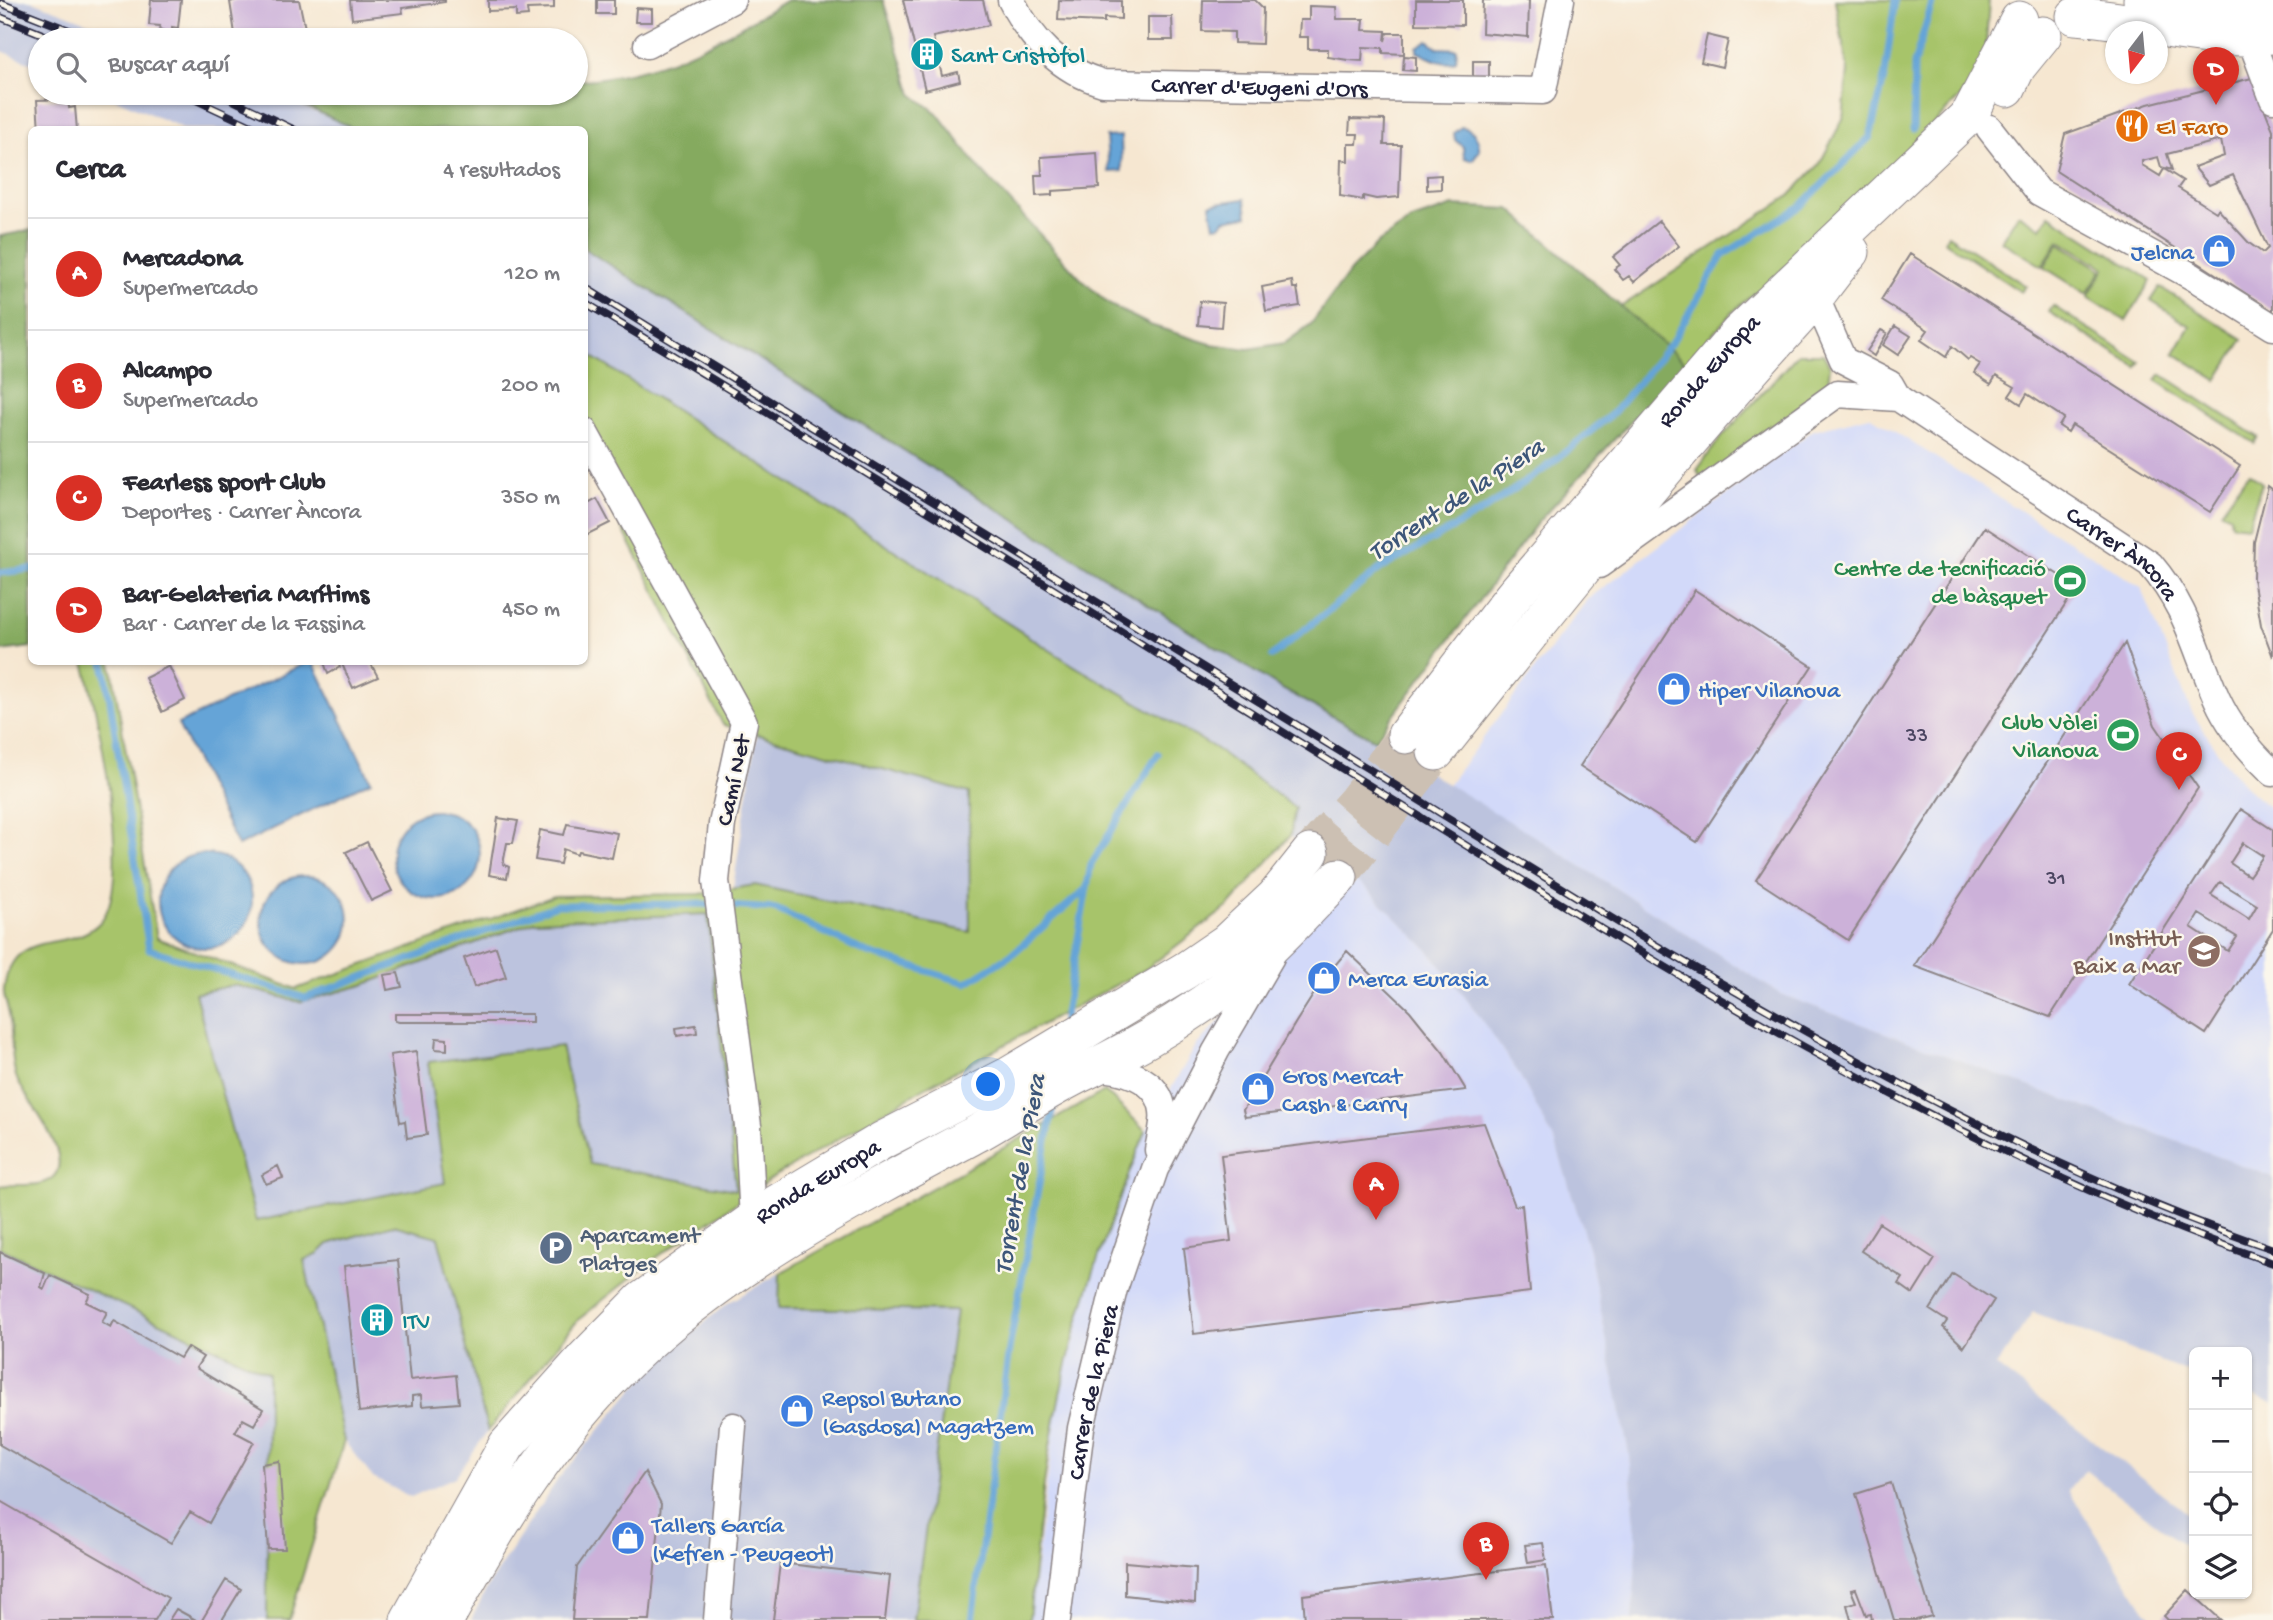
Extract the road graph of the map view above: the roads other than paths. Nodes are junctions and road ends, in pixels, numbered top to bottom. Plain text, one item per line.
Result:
1 (732, 0) edge
2 (1011, 0) edge
3 (1562, 0) edge
4 (2142, 0) edge
5 (2273, 6) edge
6 (2077, 8) edge
7 (2025, 18) edge
8 (2261, 36) edge
9 (648, 45) dead end
10 (2273, 99) edge
11 (1989, 128) junction
12 (1816, 298) junction
13 (2273, 327) edge
14 (1843, 360) junction
15 (1836, 394) junction
16 (1898, 398) junction
17 (588, 438) edge
18 (1566, 588) junction
19 (2273, 773) edge
20 (1310, 853) tunnel mouth
21 (1339, 877) tunnel mouth
22 (1282, 937) junction
23 (1091, 1069) junction
24 (1155, 1169) junction
25 (764, 1212) junction
26 (733, 1426) dead end
27 (434, 1615) edge
28 (717, 1620) edge
29 (1056, 1620) edge

1 - 9 street
2 - 3 street, Carrer d'Eugeni d'Ors
4 - 5 street
6 - 7 street
6 - 8 street
7 - 11 street, Ronda Europa
7 - 18 street, Ronda Europa
8 - 10 street
11 - 12 street, Ronda Europa
11 - 13 street
12 - 14 street
12 - 18 street, Ronda Europa
14 - 15 street
14 - 16 street, Carrer Àncora
15 - 16 street, Carrer Àncora
15 - 18 street
16 - 19 street, Carrer Àncora
17 - 25 street, Camí Net
20 - 25 street, Ronda Europa
21 - 22 street, Ronda Europa
22 - 23 street, Ronda Europa
22 - 24 street, Carrer de la Piera
23 - 24 street, Carrer de la Piera
23 - 27 street, Ronda Europa
24 - 29 street, Carrer de la Piera
25 - 27 street, Ronda Europa
26 - 28 street

